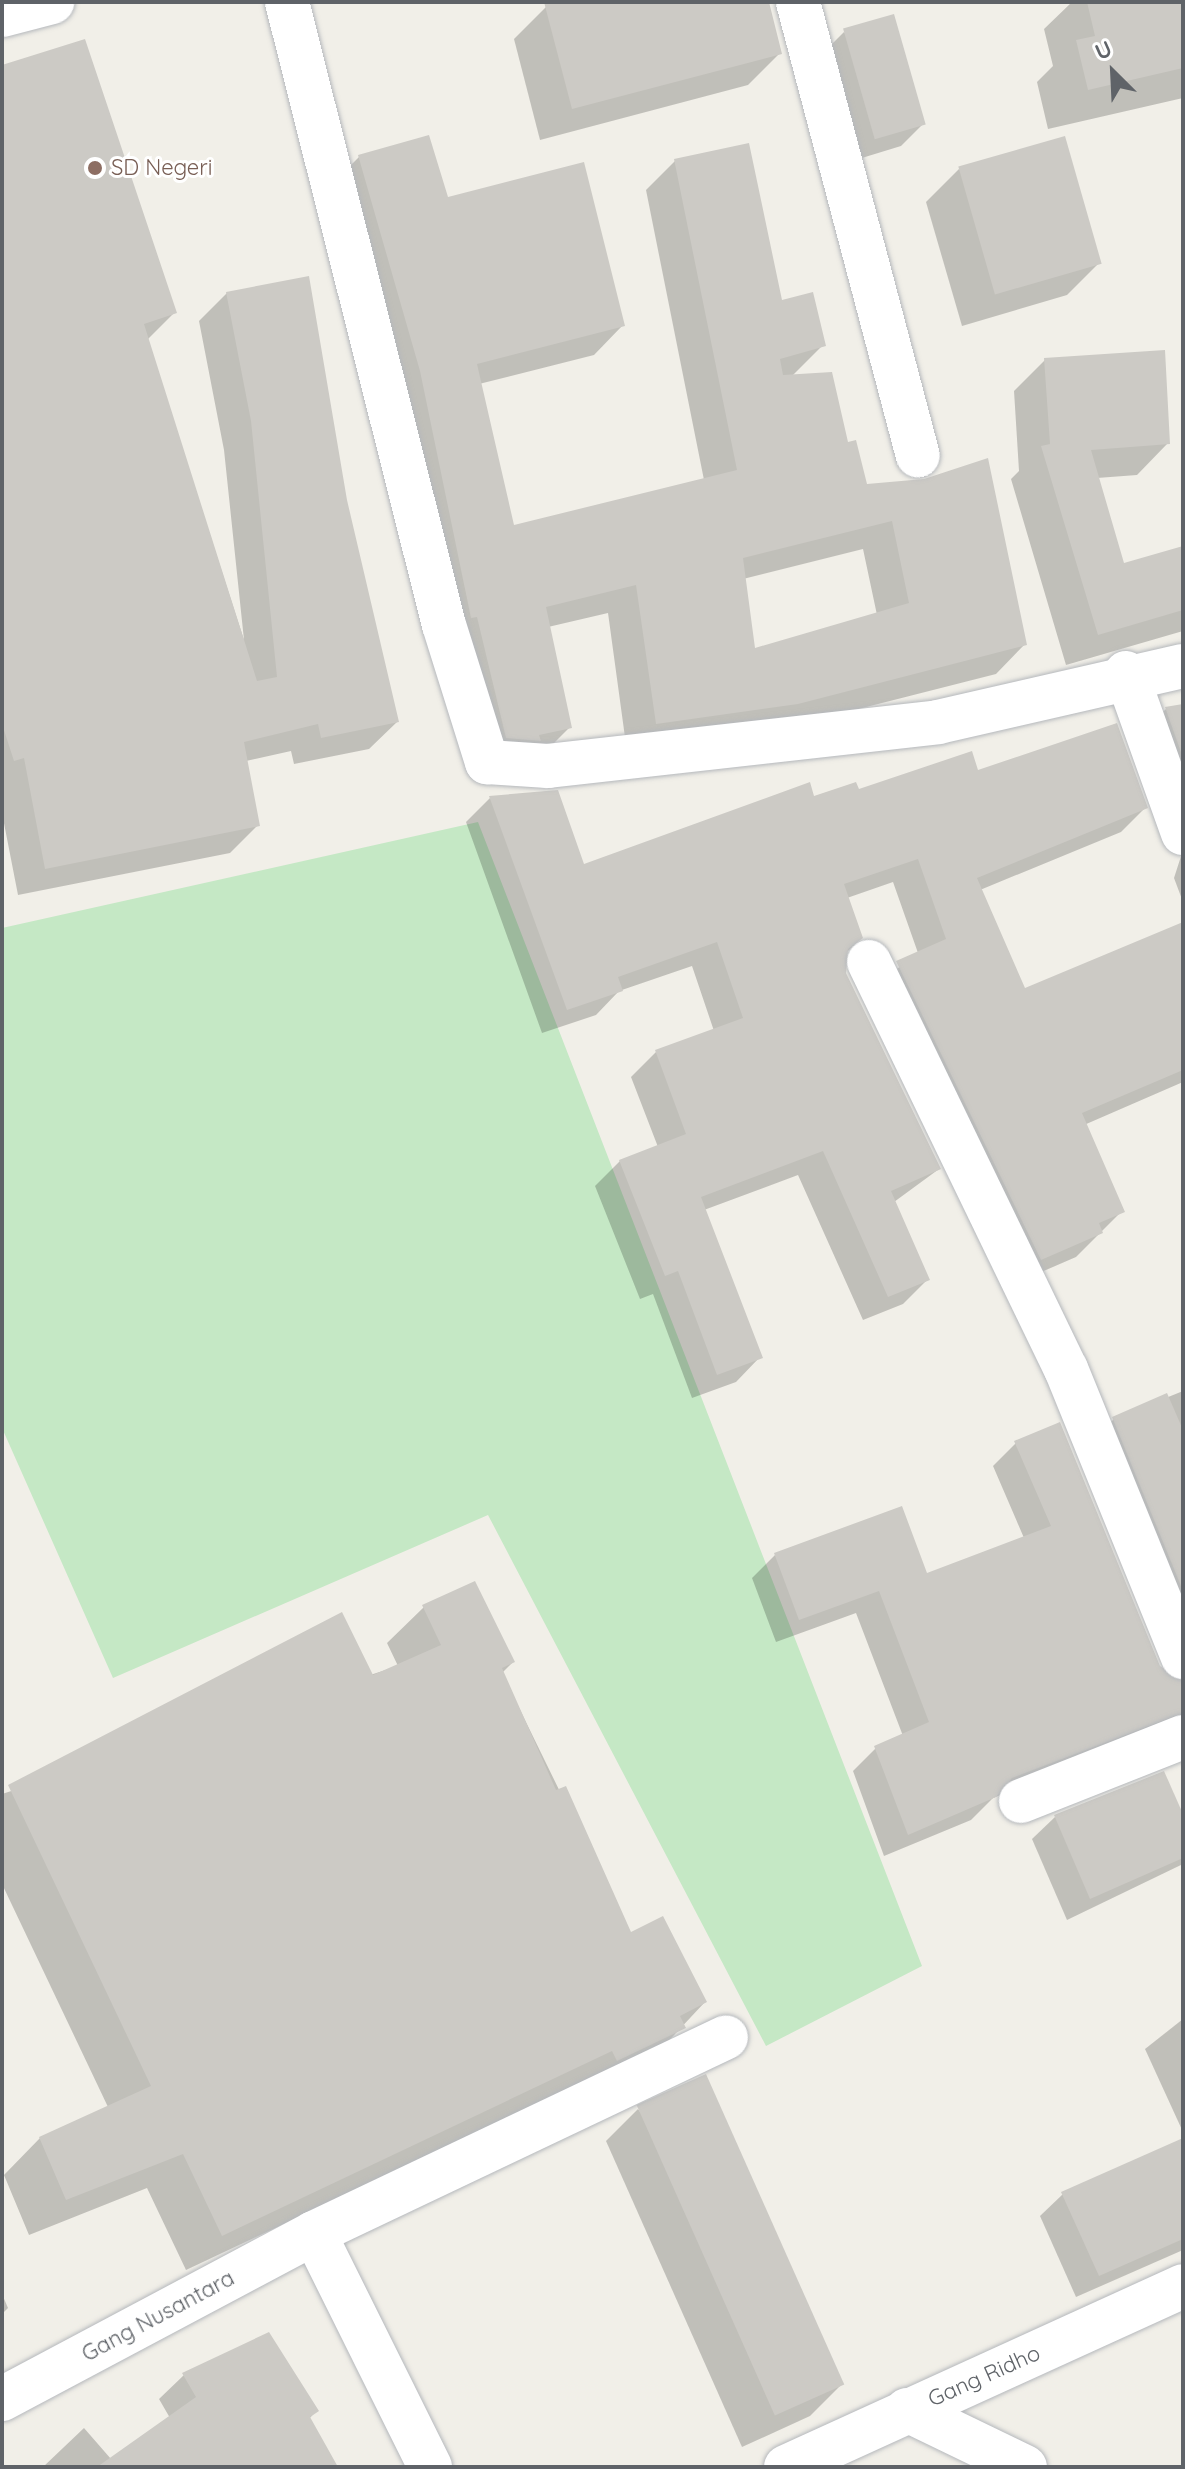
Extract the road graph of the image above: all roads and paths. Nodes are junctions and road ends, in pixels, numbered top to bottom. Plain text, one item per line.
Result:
1 (52, 2) edge
2 (287, 2) edge
3 (798, 2) edge
4 (2, 15) edge
5 (918, 455) dead end
6 (1183, 666) edge
7 (1126, 673) junction
8 (1183, 833) edge
9 (869, 962) dead end
10 (1168, 1576) edge
11 (1183, 1657) edge
12 (1183, 1737) edge
13 (1021, 1801) dead end
14 (726, 2037) dead end
15 (314, 2233) junction
16 (1183, 2286) edge
17 (2, 2399) edge
18 (907, 2410) junction
19 (430, 2467) edge
20 (786, 2467) edge
21 (1025, 2467) edge

1 - 4 street
2 - 7 street
3 - 5 street
6 - 7 street
7 - 8 street
9 - 10 street
10 - 11 street
12 - 13 street
14 - 15 street, Gang Nusantara
15 - 17 street, Gang Nusantara
15 - 19 street
16 - 18 street, Gang Ridho
18 - 20 street, Gang Ridho
18 - 21 street

